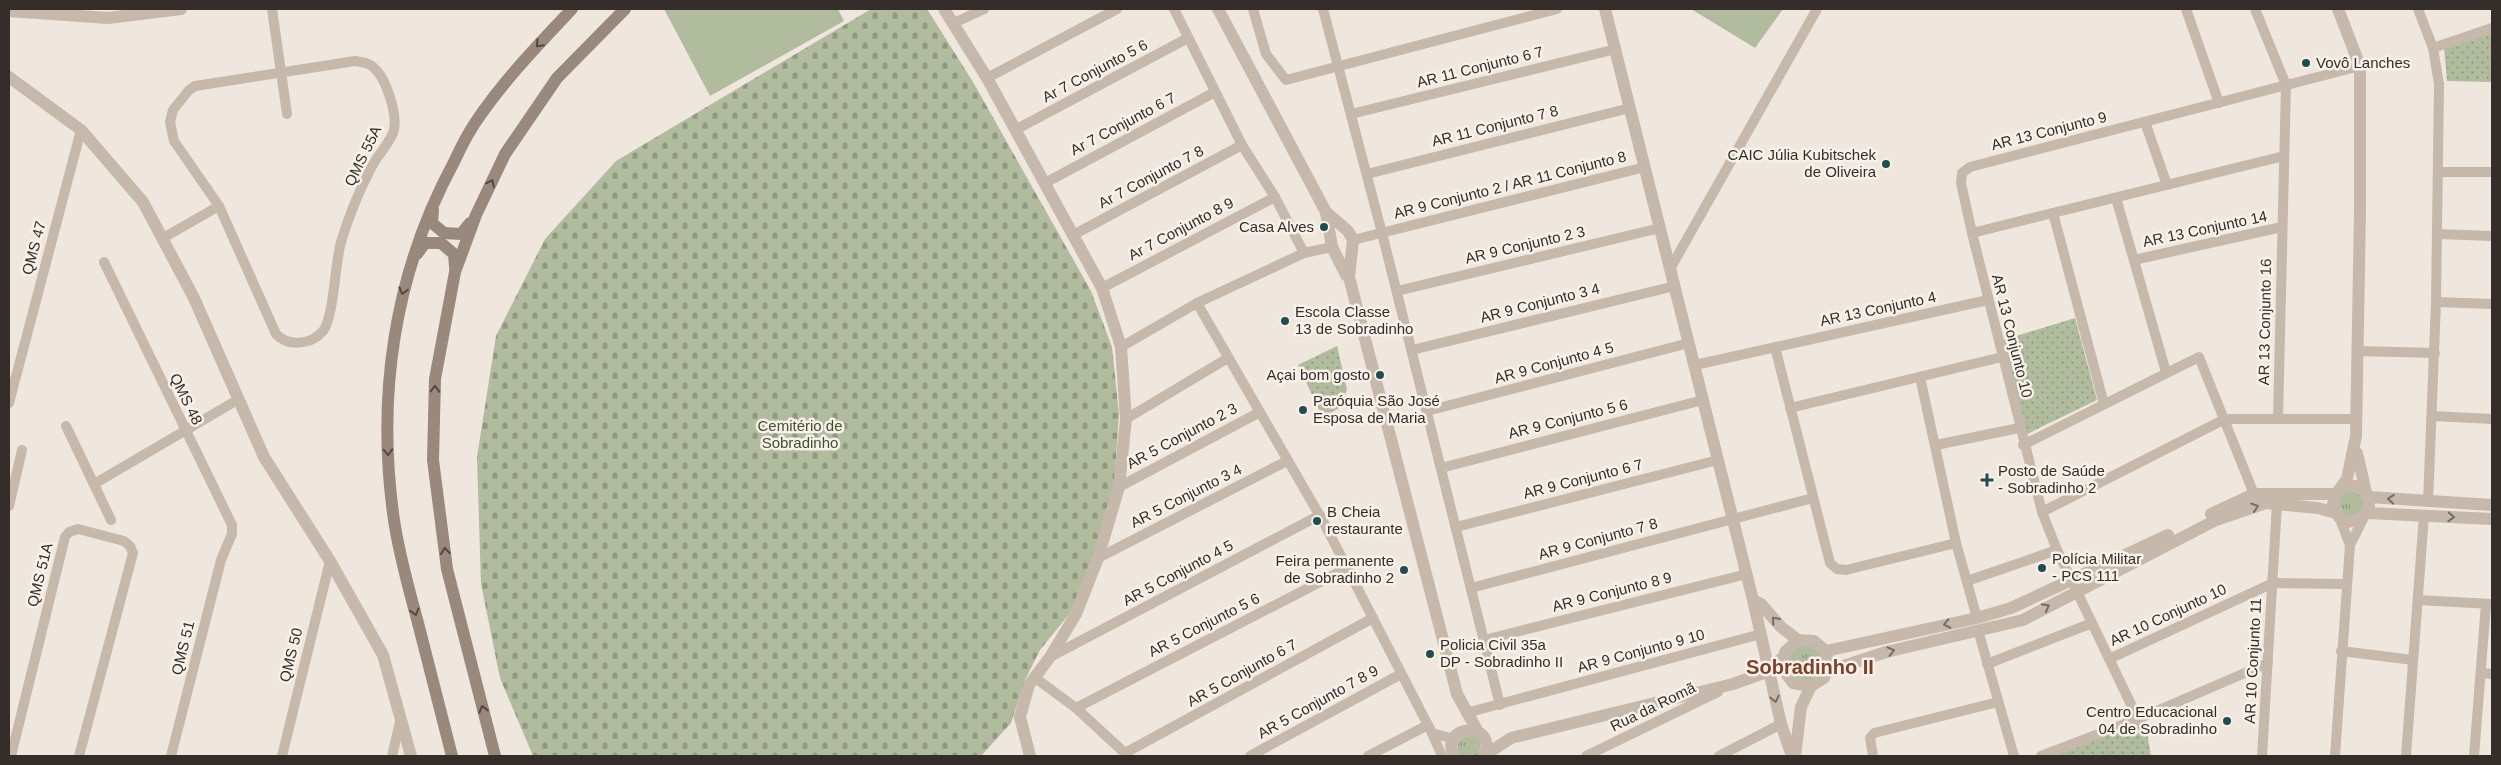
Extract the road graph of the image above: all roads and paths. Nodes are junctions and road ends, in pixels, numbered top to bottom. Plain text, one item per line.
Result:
1 (181, 9) edge
2 (272, 9) edge
3 (572, 9) edge
4 (625, 9) edge
5 (944, 9) edge
6 (984, 9) edge
7 (1117, 9) edge
8 (1174, 9) edge
9 (1218, 9) edge
10 (1253, 9) edge
11 (1323, 9) edge
12 (1557, 9) edge
13 (1605, 9) edge
14 (1817, 9) edge
15 (2186, 9) edge
16 (2255, 9) edge
17 (2338, 9) edge
18 (2418, 9) edge
19 (9, 11) edge
20 (954, 24) junction
21 (2492, 28) edge
22 (1188, 38) junction
23 (2433, 48) junction
24 (1616, 49) junction
25 (2360, 66) junction
26 (1338, 67) junction
27 (281, 72) junction
28 (9, 77) edge
29 (986, 78) junction
30 (2286, 85) junction
31 (1215, 92) junction
32 (2219, 103) junction
33 (1630, 108) junction
34 (287, 114) dead end
35 (1351, 114) junction
36 (2145, 122) junction
37 (80, 130) junction
38 (1015, 130) junction
39 (1242, 145) junction
40 (2284, 156) junction
41 (1645, 167) junction
42 (2438, 172) junction
43 (2492, 172) edge
44 (1962, 173) joint
45 (1367, 174) junction
46 (1045, 183) junction
47 (2167, 185) junction
48 (1275, 197) junction
49 (2116, 198) junction
50 (433, 202) junction
51 (219, 206) junction
52 (1326, 212) junction
53 (2054, 213) junction
54 (476, 215) junction
55 (2282, 227) junction
56 (1660, 228) junction
57 (1382, 233) junction
58 (1972, 233) junction
59 (2438, 234) junction
60 (1073, 235) junction
61 (2492, 236) edge
62 (163, 238) junction
63 (1351, 240) junction
64 (1333, 247) junction
65 (1304, 253) junction
66 (2134, 260) junction
67 (104, 262) dead end
68 (411, 262) junction
69 (1670, 269) junction
70 (455, 272) junction
71 (1349, 277) junction
72 (1675, 286) junction
73 (1102, 288) junction
74 (1397, 291) junction
75 (1988, 300) junction
76 (1197, 302) junction
77 (2436, 302) junction
78 (2492, 304) edge
79 (1689, 343) junction
80 (1122, 347) junction
81 (1775, 347) junction
82 (1412, 350) junction
83 (2358, 351) junction
84 (2434, 353) junction
85 (2002, 356) junction
86 (1228, 358) junction
87 (1694, 365) junction
88 (2166, 372) junction
89 (1920, 377) junction
90 (239, 399) junction
91 (1703, 400) junction
92 (9, 403) edge
93 (2104, 404) junction
94 (1790, 408) junction
95 (1427, 411) junction
96 (1260, 412) junction
97 (2433, 416) junction
98 (2278, 418) junction
99 (1126, 419) junction
100 (2226, 419) junction
101 (2356, 419) junction
102 (2492, 419) edge
103 (66, 426) dead end
104 (2019, 428) junction
105 (184, 431) junction
106 (2356, 436) junction
107 (1936, 445) junction
108 (2023, 445) junction
109 (22, 450) dead end
110 (1287, 460) junction
111 (1718, 460) junction
112 (1441, 468) junction
113 (94, 484) junction
114 (1119, 487) junction
115 (2339, 491) junction
116 (2254, 494) junction
117 (2367, 494) junction
118 (1813, 498) junction
119 (2428, 502) junction
120 (2277, 504) junction
121 (2492, 505) edge
122 (9, 506) edge
123 (2042, 512) junction
124 (1320, 515) junction
125 (2338, 515) junction
126 (2366, 515) junction
127 (2424, 515) junction
128 (1733, 519) junction
129 (2492, 519) edge
130 (111, 520) dead end
131 (1456, 527) junction
132 (1956, 543) junction
133 (2350, 545) junction
134 (225, 548) joint
135 (2057, 550) junction
136 (1098, 558) junction
137 (330, 561) junction
138 (1347, 568) junction
139 (1747, 574) junction
140 (1967, 581) junction
141 (2273, 582) junction
142 (2347, 584) junction
143 (2075, 586) junction
144 (1471, 588) junction
145 (1753, 600) junction
146 (2418, 600) junction
147 (2489, 604) edge
148 (1373, 618) junction
149 (2092, 623) junction
150 (1977, 624) junction
151 (1760, 634) junction
152 (1484, 640) junction
153 (1798, 640) junction
154 (1826, 651) junction
155 (2341, 651) junction
156 (1050, 657) junction
157 (1783, 657) junction
158 (2109, 659) junction
159 (2413, 660) junction
160 (2268, 663) junction
161 (1987, 664) junction
162 (1769, 671) junction
163 (1828, 671) junction
164 (2481, 673) junction
165 (1401, 674) junction
166 (2492, 674) edge
167 (1034, 677) junction
168 (1789, 680) junction
169 (1733, 684) junction
170 (1810, 686) junction
171 (1457, 694) junction
172 (1998, 702) junction
173 (1500, 705) junction
174 (1801, 707) junction
175 (1076, 708) junction
176 (1466, 713) junction
177 (2138, 719) junction
178 (400, 722) junction
179 (1781, 724) junction
180 (1430, 729) junction
181 (1480, 733) junction
182 (1511, 738) junction
183 (1450, 749) edge
184 (1126, 755) edge
185 (11, 756) edge
186 (79, 756) edge
187 (171, 756) edge
188 (282, 756) edge
189 (392, 756) edge
190 (411, 756) edge
191 (452, 756) edge
192 (495, 756) edge
193 (1030, 756) edge
194 (1250, 756) edge
195 (1368, 756) edge
196 (1485, 756) edge
197 (1586, 756) edge
198 (1719, 756) edge
199 (1793, 756) edge
200 (1873, 756) edge
201 (2014, 756) edge
202 (2041, 756) edge
203 (2262, 756) edge
204 (2335, 756) edge
205 (2406, 756) edge
206 (2474, 756) edge

1 - 19 street
2 - 27 street
3 -> 50 main road
54 -> 4 main road
5 - 20 street
6 - 20 street
7 - 29 street
8 - 22 street
9 - 52 street
10 - 26 street
11 - 26 street
12 - 26 street
13 - 24 street
14 - 69 street
15 - 32 street
16 - 30 street
17 - 25 street
18 - 23 street
20 - 29 street
21 - 23 street
22 - 31 street
22 - 38 street, Ar 7 Conjunto 5 6
23 - 42 street
24 - 33 street
24 - 35 street, AR 11 Conjunto 6 7
25 - 30 street, AR 13 Conjunto 9
25 - 83 street
26 - 35 street
27 - 34 street
27 - 51 street, QMS 55A
27 - 51 street, QMS 55A
28 - 37 street
29 - 38 street
30 - 32 street, AR 13 Conjunto 9
30 - 40 street, AR 13 Conjunto 16
31 - 39 street
31 - 46 street, Ar 7 Conjunto 6 7
32 - 36 street, AR 13 Conjunto 9
33 - 41 street
33 - 45 street, AR 11 Conjunto 7 8
35 - 45 street
36 - 44 street, AR 13 Conjunto 9
36 - 47 street
37 - 62 street
37 - 92 street, QMS 47
38 - 46 street
39 - 48 street
39 - 60 street, Ar 7 Conjunto 7 8
40 - 47 street
40 - 55 street, AR 13 Conjunto 16
41 - 56 street
41 - 57 street, AR 9 Conjunto 2 / AR 11 Conjunto 8
42 - 43 street
42 - 59 street
44 - 58 street, AR 13 Conjunto 10
45 - 57 street
46 - 60 street
47 - 49 street
48 - 65 street
48 - 73 street, Ar 7 Conjunto 8 9
49 - 53 street
49 - 66 street
50 - 54 main road
50 - 68 main road
51 - 62 street
52 - 63 street
52 - 64 street
53 - 58 street
53 - 93 street
54 - 70 main road
55 - 66 street, AR 13 Conjunto 14
55 - 98 street, AR 13 Conjunto 16
56 - 69 street
56 - 74 street, AR 9 Conjunto 2 3
57 - 63 street, AR 9 Conjunto 2 / AR 11 Conjunto 8
57 - 74 street
58 - 75 street, AR 13 Conjunto 10
59 - 61 street
59 - 77 street
60 - 73 street
62 - 90 street
63 - 64 street
63 - 64 street
63 - 71 street
64 - 65 street
64 - 71 street
65 - 76 street
66 - 88 street
67 - 105 street, QMS 48
68 - 70 main road
68 -> 191 main road
69 - 72 street
192 -> 70 main road
71 - 171 street
72 - 79 street
72 - 82 street, AR 9 Conjunto 3 4
73 - 80 street
74 - 82 street
75 - 81 street, AR 13 Conjunto 4
75 - 85 street, AR 13 Conjunto 10
76 - 80 street
76 - 86 street
77 - 78 street
77 - 84 street
79 - 87 street
79 - 95 street, AR 9 Conjunto 4 5
80 - 99 street
81 - 87 street, AR 13 Conjunto 4
81 - 94 street
82 - 95 street
83 - 84 street
83 - 101 street
84 - 97 street
85 - 89 street
85 - 104 street, AR 13 Conjunto 10
86 - 96 street
86 - 99 street
87 - 91 street
88 - 93 street
88 - 100 street
89 - 94 street
89 - 107 street
90 - 105 street
90 - 137 street
91 - 111 street
91 - 112 street, AR 9 Conjunto 5 6
93 - 108 street
94 - 118 street
95 - 112 street
96 - 110 street
96 - 114 street, AR 5 Conjunto 2 3
97 - 102 street
97 - 119 street
98 - 100 street
98 - 101 street
99 - 114 street
100 - 116 street
100 - 123 street
101 - 106 street
103 - 113 street
104 - 107 street
104 - 108 street, AR 13 Conjunto 10
105 - 113 street
105 - 134 street, QMS 48
106 - 115 street
106 - 117 street
107 - 132 street
108 - 123 street, AR 13 Conjunto 10
109 - 122 street
110 - 124 street
110 - 136 street, AR 5 Conjunto 3 4
111 - 128 street
111 - 131 street, AR 9 Conjunto 6 7
112 - 131 street
113 - 130 street
114 - 136 street
115 - 116 street
115 - 117 street
115 - 125 street
116 - 143 street
119 -> 117 street
117 - 126 street
118 - 128 street, AR 9 Conjunto 7 8
118 - 132 street
119 - 121 street
120 - 125 street
120 - 141 street
143 -> 120 street
123 - 135 street, AR 13 Conjunto 10
124 - 138 street
124 - 156 street, AR 5 Conjunto 4 5
125 - 126 street
125 - 133 street
126 - 127 street
126 - 133 street
127 -> 129 street
127 - 146 street
128 - 139 street
128 - 144 street, AR 9 Conjunto 7 8
131 - 144 street
132 - 140 street
133 - 142 street
134 - 187 street, QMS 51
135 - 140 street
135 - 143 street, AR 13 Conjunto 10
136 - 156 street
137 - 178 street
137 - 188 street, QMS 50
138 - 148 street
138 - 175 street, AR 5 Conjunto 5 6
139 - 145 street
139 - 152 street, AR 9 Conjunto 8 9
140 - 150 street
141 - 142 street, AR 10 Conjunto 11
141 - 158 street, AR 10 Conjunto 10
141 - 160 street, AR 10 Conjunto 11
142 - 155 street
143 - 149 street, AR 13 Conjunto 10
143 - 150 street
144 - 152 street
145 - 151 street
153 -> 145 street
146 - 147 street
146 - 159 street
147 - 164 street
148 - 165 street
148 - 184 street, AR 5 Conjunto 6 7
149 - 158 street, AR 13 Conjunto 10
149 - 161 street
150 -> 154 street
150 - 161 street
163 -> 150 street
151 - 162 street
151 - 173 street, AR 9 Conjunto 9 10
152 - 173 street
153 - 154 street
153 - 157 street
154 - 163 street
155 - 159 street
155 - 204 street
156 - 167 street
157 - 162 street
157 - 168 street
158 - 177 street, AR 10 Conjunto 10
159 - 205 street
160 - 177 street
160 - 203 street, AR 10 Conjunto 11
161 - 172 street
162 - 168 street
162 - 169 street
162 -> 179 street
163 - 170 street
164 - 166 street
164 - 206 street
165 - 180 street
165 - 194 street, AR 5 Conjunto 7 8 9
167 - 175 street
167 - 193 street
168 - 170 street
169 - 182 street
169 - 197 street, Rua da Romã
170 - 174 street
171 - 176 street
171 - 183 street
172 - 200 street
172 - 201 street
173 - 176 street, AR 9 Conjunto 9 10
174 - 179 street
174 - 199 street
175 - 184 street
176 - 181 street
177 - 202 street
178 - 189 street
178 - 190 street
179 - 198 street
179 - 199 street
180 - 183 street
180 - 183 street
180 - 195 street
181 - 182 street
181 - 183 street
181 - 196 street
182 - 196 street
185 - 186 street, QMS 51A

